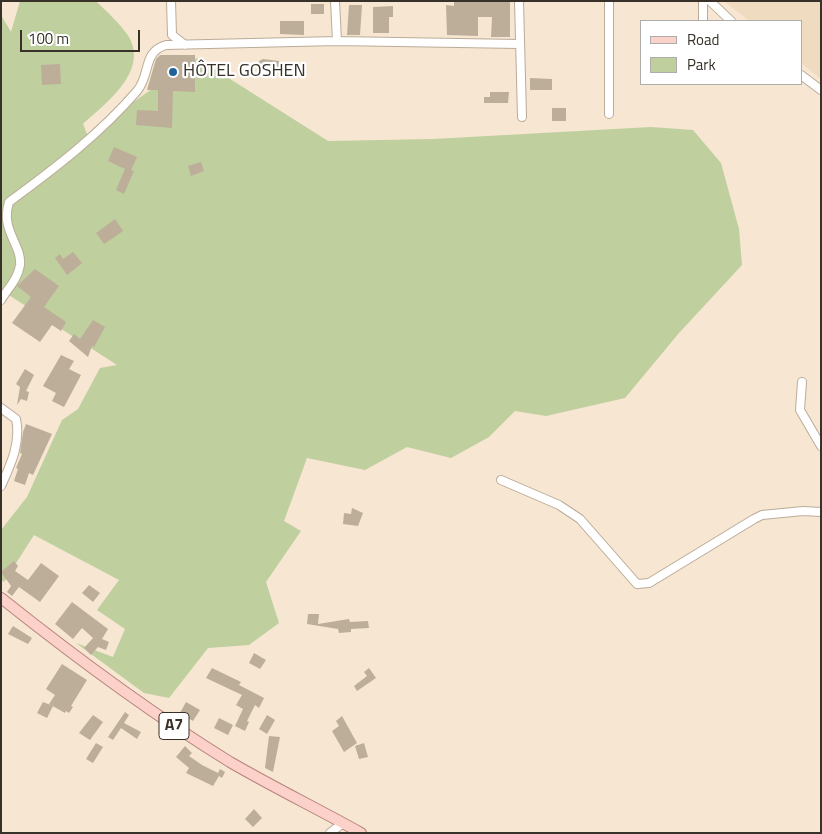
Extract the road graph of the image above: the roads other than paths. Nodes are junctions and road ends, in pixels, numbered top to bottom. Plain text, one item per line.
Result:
1 (171, 1) edge
2 (335, 1) edge
3 (519, 1) edge
4 (609, 1) edge
5 (703, 1) edge
6 (710, 1) edge
7 (703, 20) edge
8 (730, 20) edge
9 (337, 41) junction
10 (519, 44) junction
11 (185, 45) junction
12 (802, 76) edge
13 (821, 90) edge
14 (609, 114) dead end
15 (522, 117) dead end
16 (1, 300) edge
17 (802, 382) dead end
18 (1, 408) edge
19 (821, 446) edge
20 (501, 480) dead end
21 (1, 486) edge
22 (821, 512) edge
23 (1, 598) edge
24 (343, 823) junction
25 (330, 833) edge
26 (361, 833) edge

1 - 11 street
2 - 9 street
3 - 10 street
4 - 14 street
5 - 7 street
6 - 8 street
9 - 10 street
9 - 11 street
10 - 15 street
11 - 16 street
12 - 13 street
17 - 19 street
18 - 21 street
20 - 22 street
23 - 24 main road, A7
24 - 25 street
24 - 26 main road, A7

